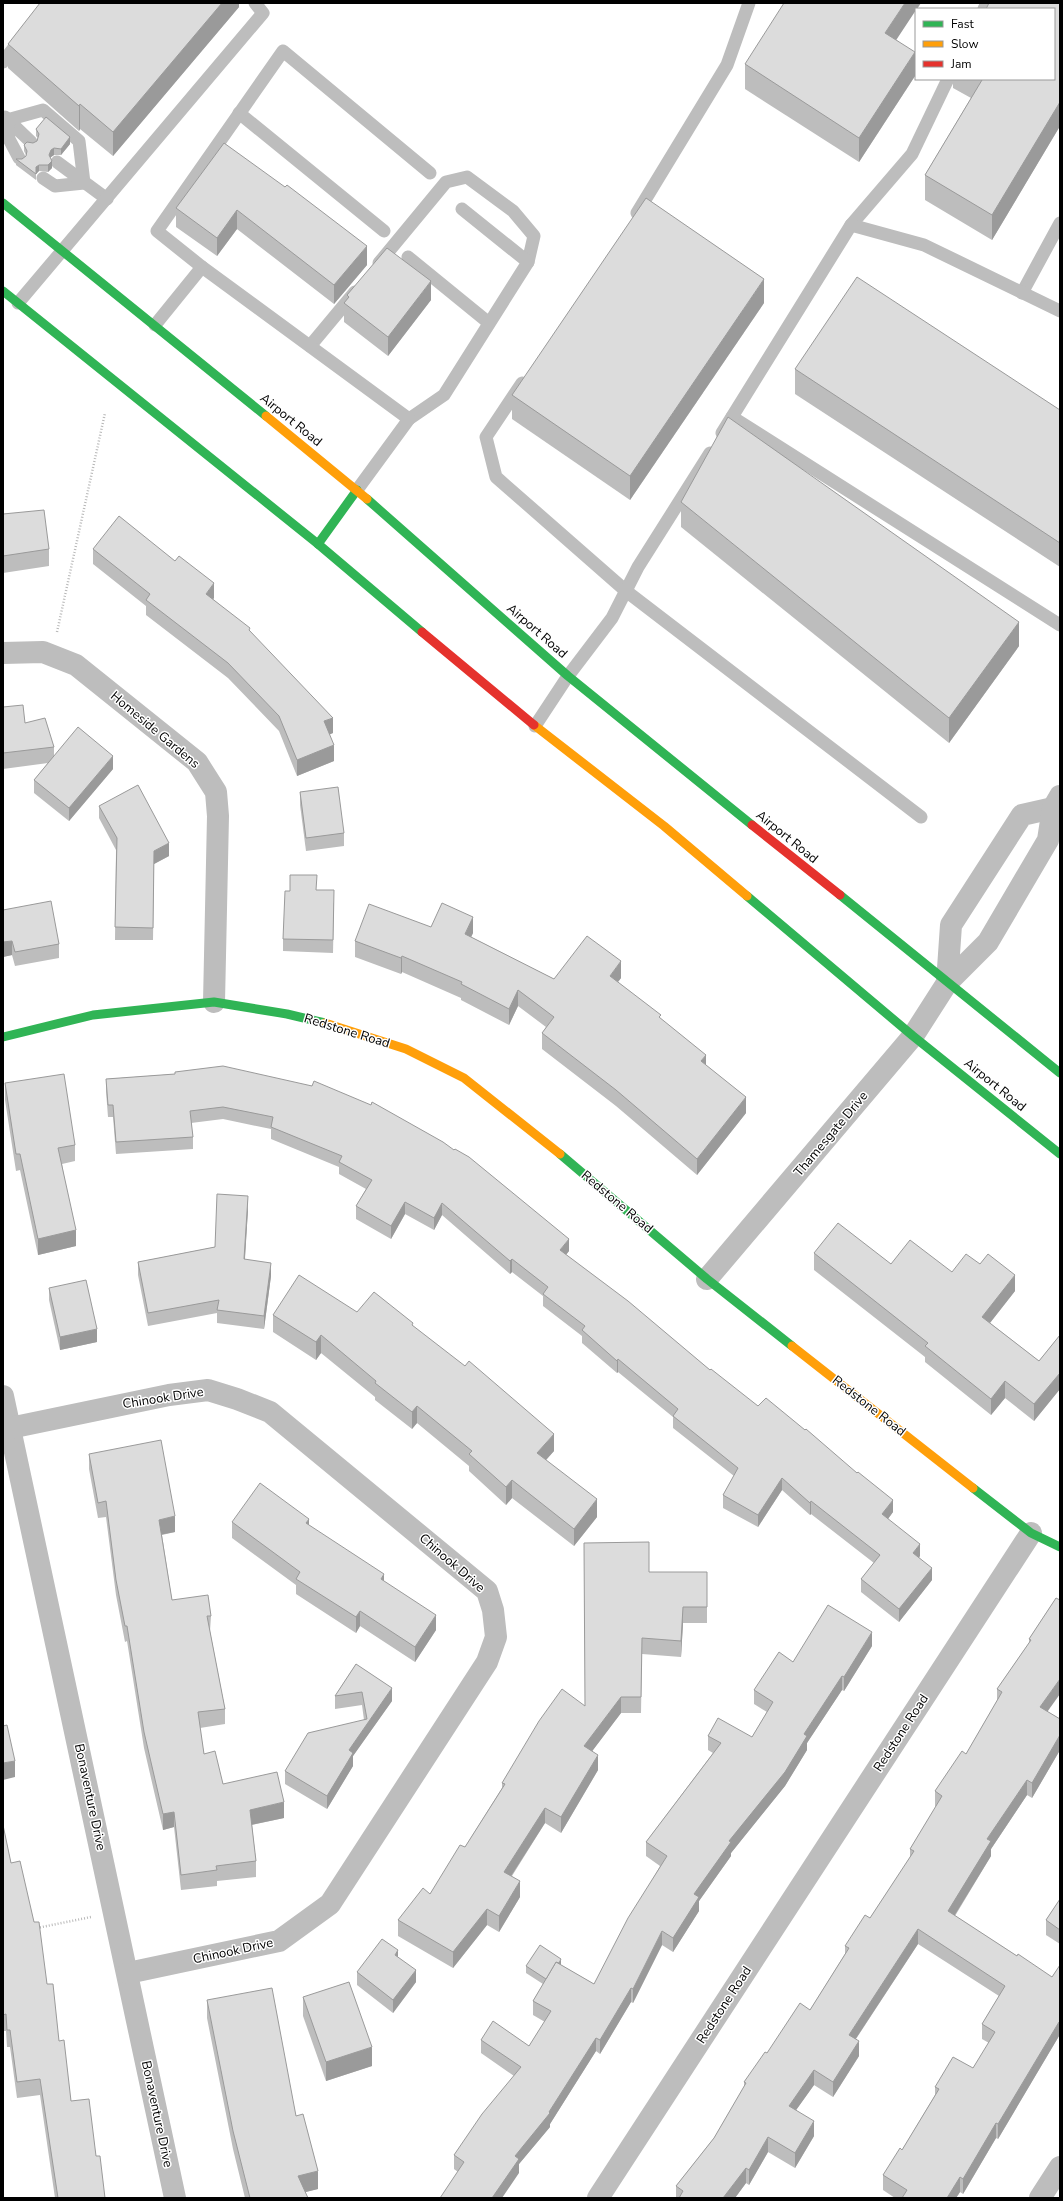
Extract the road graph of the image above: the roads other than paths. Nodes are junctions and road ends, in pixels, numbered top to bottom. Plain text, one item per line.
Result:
1 (255, 3) edge
2 (749, 3) edge
3 (25, 34) edge
4 (3, 62) edge
5 (948, 80) edge
6 (240, 113) junction
7 (5, 117) edge
8 (31, 142) edge
9 (19, 158) edge
10 (57, 162) dead end
11 (430, 174) dead end
12 (43, 178) dead end
13 (84, 183) junction
14 (107, 200) junction
15 (3, 202) edge
16 (462, 209) dead end
17 (631, 222) edge
18 (1060, 223) edge
19 (851, 225) junction
20 (384, 231) dead end
21 (61, 250) junction
22 (408, 257) dead end
23 (528, 262) junction
24 (202, 267) junction
25 (3, 291) edge
26 (1022, 293) junction
27 (18, 303) junction
28 (1060, 311) edge
29 (489, 324) junction
30 (155, 325) junction
31 (310, 346) junction
32 (529, 371) edge
33 (732, 418) junction
34 (409, 419) junction
35 (357, 490) junction
36 (318, 544) junction
37 (626, 591) junction
38 (1060, 625) edge
39 (3, 653) edge
40 (568, 676) junction
41 (535, 726) junction
42 (1056, 802) edge
43 (921, 817) dead end
44 (947, 983) junction
45 (214, 1002) junction
46 (913, 1036) junction
47 (3, 1037) edge
48 (1060, 1073) edge
49 (1060, 1154) edge
50 (707, 1279) junction
51 (3, 1396) edge
52 (10, 1428) junction
53 (1031, 1533) junction
54 (1060, 1547) edge
55 (128, 1973) junction
56 (1060, 2167) edge
57 (175, 2198) edge
58 (598, 2198) edge
59 (1040, 2198) edge

1 - 14 lane
2 - 17 lane
3 - 4 lane
5 - 19 lane
6 - 11 lane
6 - 20 lane
6 - 24 lane
7 - 8 lane
7 - 9 lane
7 - 13 lane
10 - 13 lane
12 - 13 lane
13 - 14 lane
14 - 21 lane
15 - 21 main road, Airport Road
16 - 23 lane
18 - 26 lane
19 - 26 lane
19 - 33 lane
21 - 27 lane
21 - 30 main road, Airport Road
22 - 29 lane
23 - 29 lane
23 - 31 lane
24 - 30 lane
24 - 31 lane
25 - 27 main road, Airport Road
26 - 28 lane
27 - 36 main road, Airport Road
29 - 34 lane
30 - 35 main road, Airport Road
31 - 34 lane
32 - 37 lane
33 - 37 lane
33 - 38 lane
34 - 35 lane
35 - 36 main road
35 - 40 main road, Airport Road
36 - 41 main road, Airport Road
37 - 40 lane
37 - 43 lane
39 - 45 street, Homeside Gardens
40 - 41 lane
40 - 44 main road, Airport Road
41 - 46 main road, Airport Road
42 - 44 street, Thamesgate Drive
42 - 44 street, Thamesgate Drive
44 - 46 street, Thamesgate Drive
44 - 48 main road, Airport Road
45 - 47 main road, Redstone Road
45 - 50 main road, Redstone Road
46 - 49 main road, Airport Road
46 - 50 street, Thamesgate Drive
50 - 53 main road, Redstone Road
51 - 52 street, Bonaventure Drive
52 - 55 street, Bonaventure Drive
52 - 55 street, Chinook Drive
53 - 54 main road
53 - 58 street, Redstone Road
55 - 57 street, Bonaventure Drive
56 - 59 street

